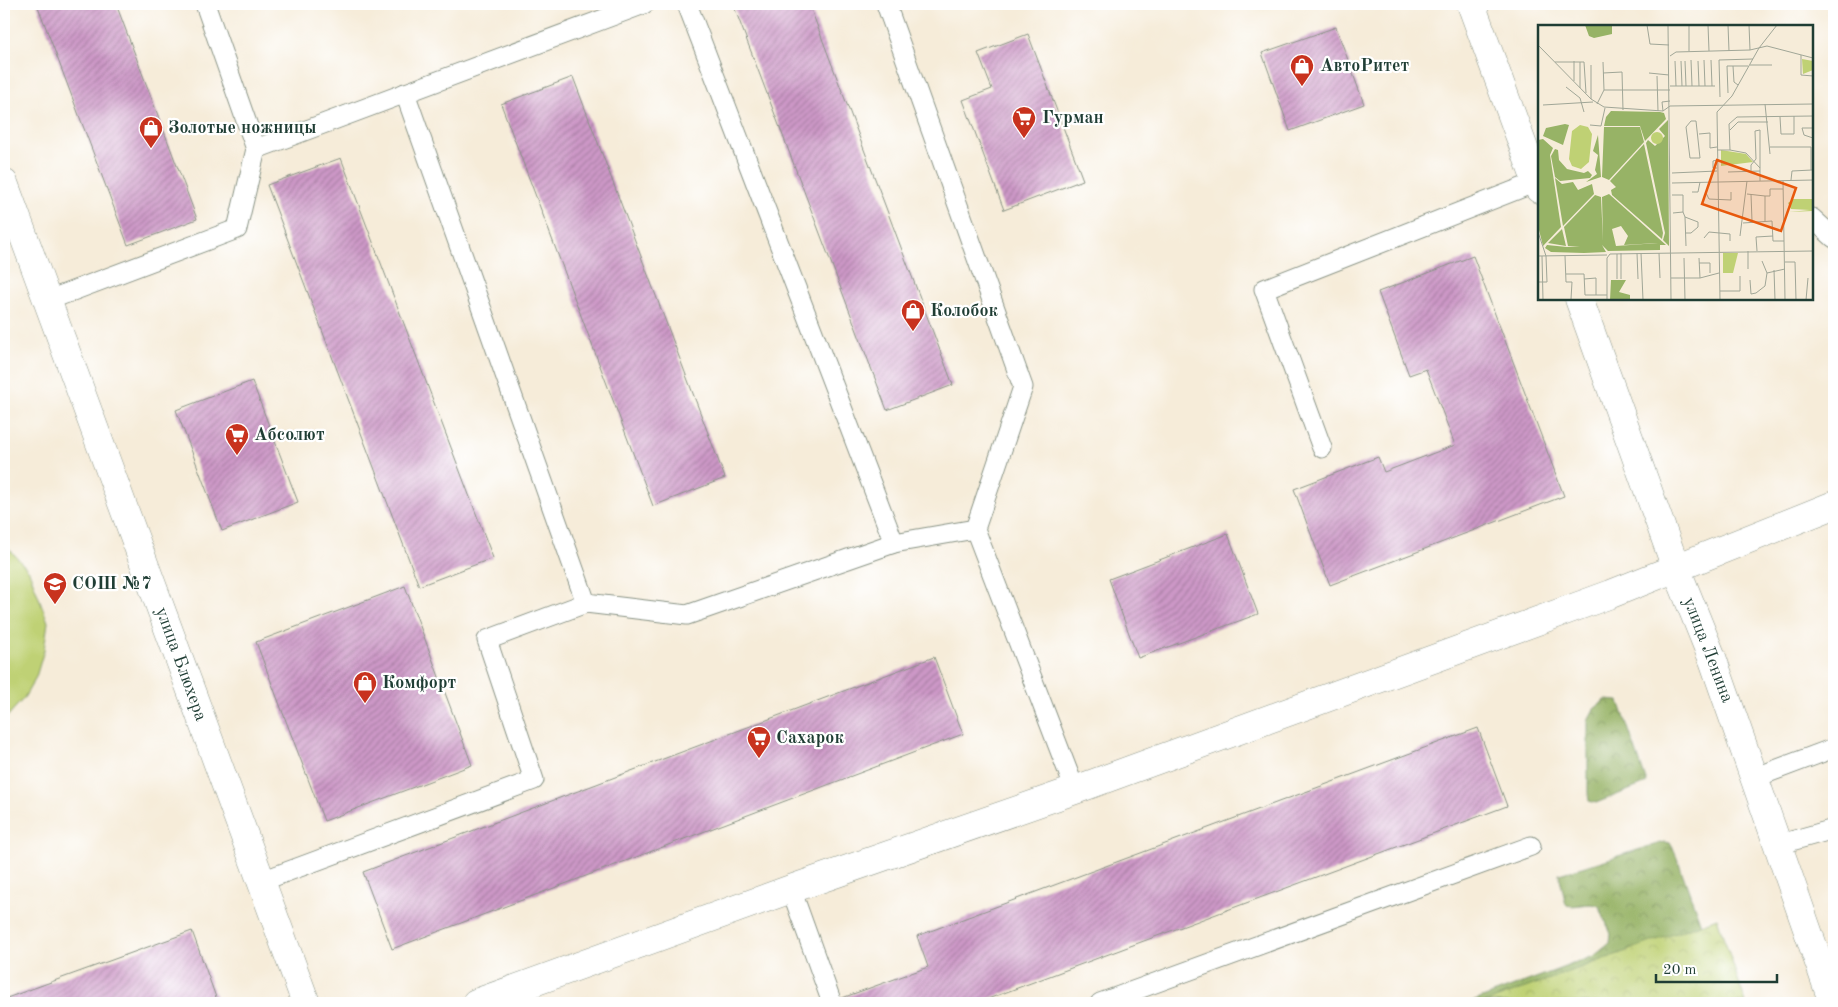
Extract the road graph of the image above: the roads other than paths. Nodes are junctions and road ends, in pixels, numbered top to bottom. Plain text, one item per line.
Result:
1 (205, 4) edge
2 (644, 4) edge
3 (688, 4) edge
4 (886, 4) edge
5 (1471, 4) edge
6 (405, 93) junction
7 (256, 149) junction
8 (4, 183) edge
9 (1538, 184) edge
10 (1813, 219) edge
11 (1834, 238) edge
12 (1579, 300) edge
13 (46, 301) junction
14 (1322, 448) dead end
15 (1834, 506) edge
16 (975, 529) junction
17 (894, 544) junction
18 (1676, 568) junction
19 (586, 602) junction
20 (1834, 748) edge
21 (1754, 778) junction
22 (1075, 790) junction
23 (1834, 829) edge
24 (1777, 845) junction
25 (1531, 846) dead end
26 (262, 881) junction
27 (791, 889) junction
28 (306, 1003) edge
29 (476, 1003) edge
30 (832, 1003) edge
31 (1100, 1003) edge
32 (1833, 1003) edge

1 - 7 lane
2 - 6 lane
3 - 17 lane
4 - 16 lane
5 - 9 street
6 - 7 lane
6 - 19 lane
7 - 13 lane
8 - 13 street, улица Блюхера
9 - 14 lane
10 - 11 lane
12 - 18 street, улица Ленина
13 - 26 street, улица Блюхера
15 - 18 street
16 - 17 lane
16 - 22 lane
17 - 19 lane
18 - 21 street, улица Ленина
18 - 22 street
19 - 26 lane
20 - 21 lane
21 - 24 street, улица Ленина
22 - 27 street
23 - 24 lane
24 - 32 street, улица Ленина
25 - 31 lane
26 - 28 street, улица Блюхера
27 - 29 street
27 - 30 lane

